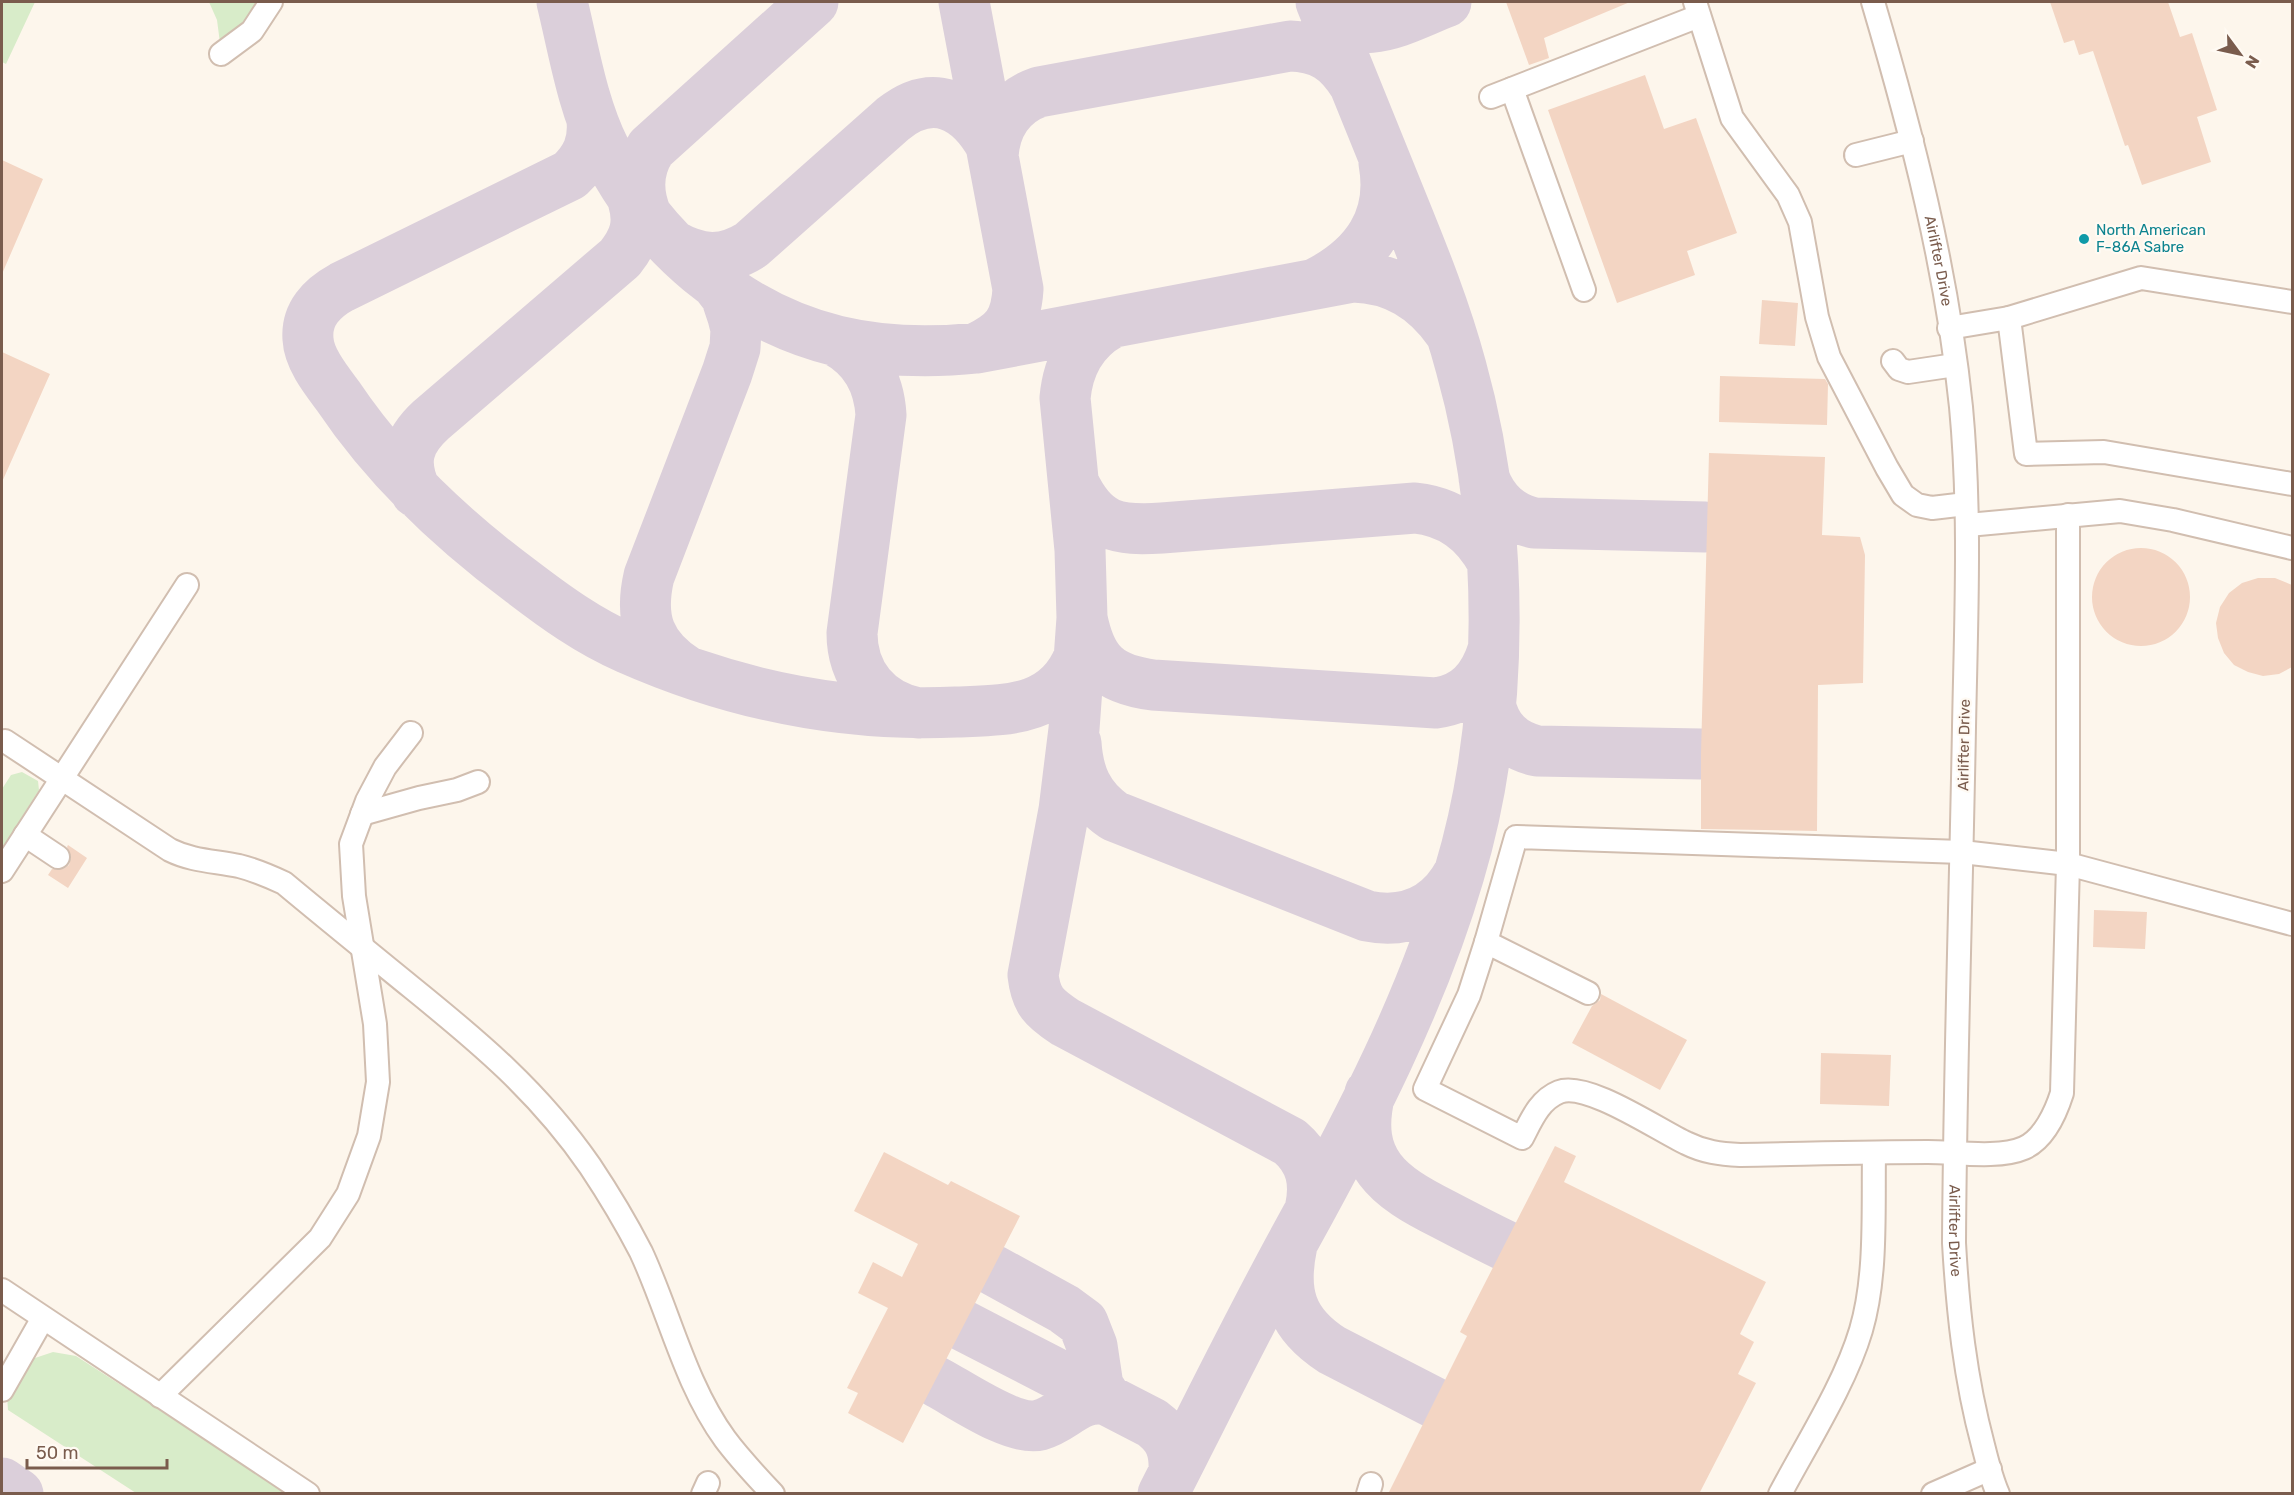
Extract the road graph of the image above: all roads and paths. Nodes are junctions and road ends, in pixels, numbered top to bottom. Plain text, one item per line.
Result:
1 (271, 2) edge
2 (1873, 2) edge
3 (1697, 9) edge
4 (221, 54) dead end
5 (1912, 141) junction
6 (1856, 155) dead end
7 (1584, 290) dead end
8 (2292, 302) edge
9 (2009, 318) junction
10 (1949, 328) junction
11 (1893, 361) dead end
12 (1955, 365) junction
13 (2292, 484) edge
14 (1967, 515) junction
15 (2068, 515) junction
16 (2292, 548) edge
17 (187, 585) dead end
18 (411, 732) dead end
19 (5, 741) dead end
20 (62, 778) junction
21 (478, 782) dead end
22 (362, 814) junction
23 (25, 836) junction
24 (1962, 852) junction
25 (58, 857) dead end
26 (2068, 864) junction
27 (2, 872) edge
28 (2292, 924) edge
29 (1486, 942) junction
30 (362, 947) junction
31 (1588, 993) dead end
32 (1955, 1152) junction
33 (1875, 1153) junction
34 (2, 1290) edge
35 (43, 1318) junction
36 (2, 1390) edge
37 (160, 1396) junction
38 (1990, 1469) junction
39 (308, 1494) edge
40 (772, 1494) edge
41 (1780, 1494) edge
42 (1933, 1494) edge
43 (1998, 1494) edge

1 - 4 street
2 - 5 street, Airlifter Drive
3 - 7 street
3 - 14 street
5 - 6 street
5 - 10 street, Airlifter Drive
8 - 9 street
9 - 10 street
9 - 13 street
10 - 12 street, Airlifter Drive
11 - 12 street
12 - 14 street, Airlifter Drive
14 - 15 street
14 - 24 street, Airlifter Drive
15 - 16 street
15 - 26 street
17 - 20 street
18 - 22 street
19 - 20 street
20 - 23 street
20 - 30 street
21 - 22 street
22 - 30 street
23 - 25 street
23 - 27 street
24 - 26 street
24 - 29 street
24 - 32 street, Airlifter Drive
26 - 28 street
26 - 32 street
29 - 31 street
29 - 33 street
30 - 37 street
30 - 40 street
32 - 33 street
32 - 38 street, Airlifter Drive
33 - 41 street
34 - 35 street
35 - 36 street
35 - 37 street
37 - 39 street
38 - 42 street
38 - 43 street, Airlifter Drive

